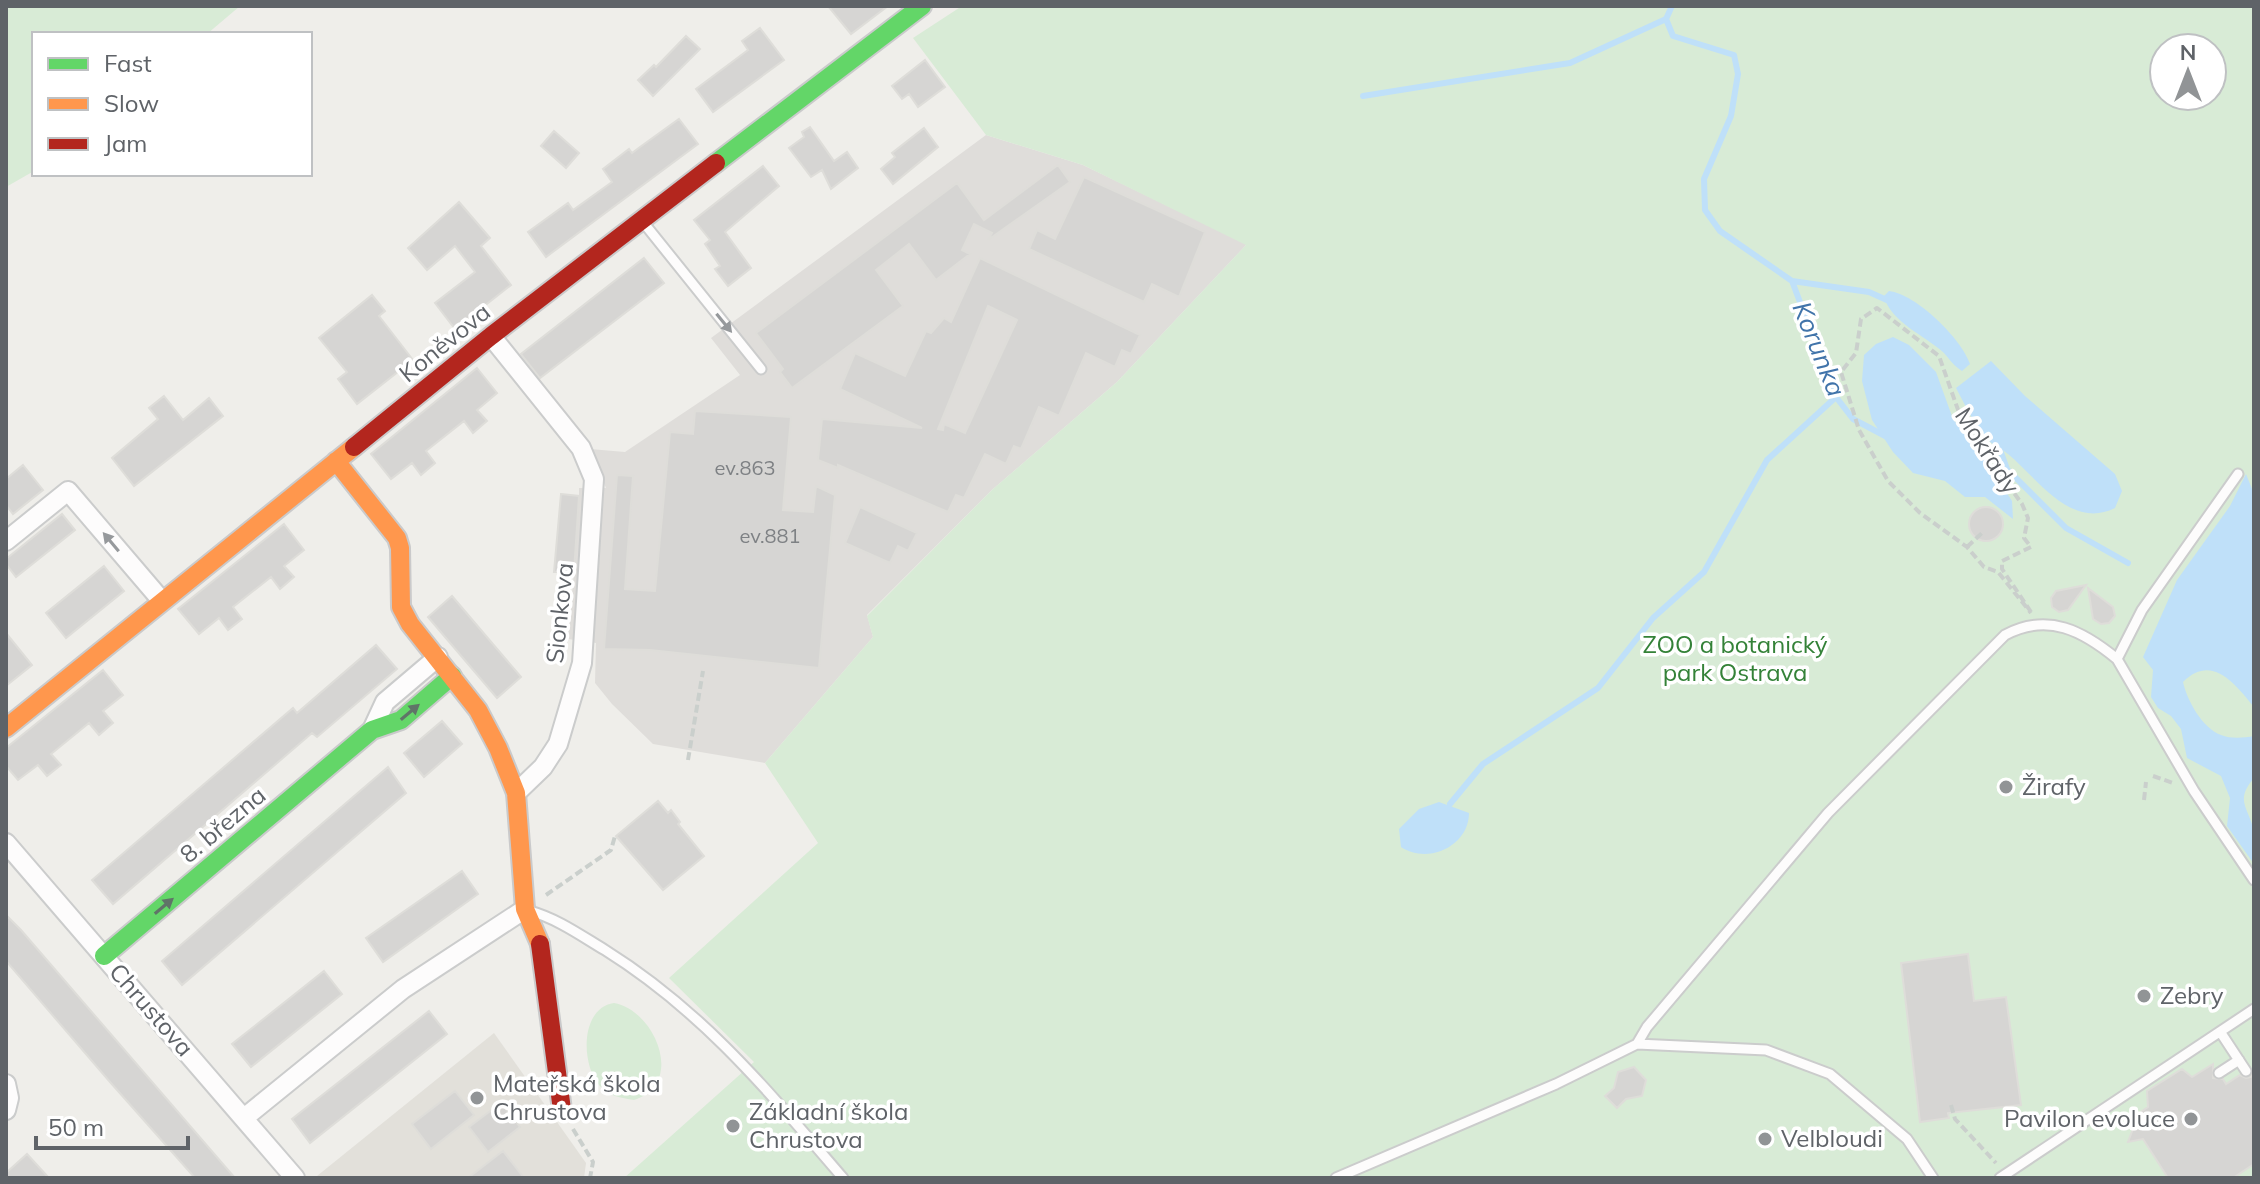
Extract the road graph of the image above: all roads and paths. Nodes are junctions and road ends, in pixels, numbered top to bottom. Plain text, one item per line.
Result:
1 (922, 6) edge
2 (642, 219) junction
3 (491, 336) junction
4 (761, 369) dead end
5 (336, 461) junction
6 (2238, 474) dead end
7 (1982, 533) dead end
8 (6, 541) edge
9 (1966, 548) junction
10 (2000, 571) junction
11 (162, 601) junction
12 (2036, 624) junction
13 (438, 657) junction
14 (2117, 659) junction
15 (703, 671) dead end
16 (452, 676) junction
17 (6, 728) edge
18 (372, 730) junction
19 (688, 760) dead end
20 (2146, 782) dead end
21 (516, 793) junction
22 (2144, 800) dead end
23 (615, 836) dead end
24 (6, 843) edge
25 (2254, 880) edge
26 (525, 909) junction
27 (104, 956) junction
28 (2254, 1009) edge
29 (2221, 1033) junction
30 (1637, 1044) junction
31 (2239, 1060) junction
32 (2246, 1071) dead end
33 (2219, 1073) dead end
34 (6, 1084) edge
35 (1951, 1105) dead end
36 (6, 1110) edge
37 (562, 1110) joint
38 (244, 1118) junction
39 (2002, 1176) edge
40 (295, 1178) edge
41 (590, 1178) edge
42 (843, 1178) edge
43 (1336, 1178) edge
44 (1933, 1178) edge

1 - 2 street, Koněvova
2 - 3 street, Koněvova
2 -> 4 lane
3 - 5 street, Koněvova
3 - 21 street, Sionkova
5 - 11 street, Koněvova
5 - 13 street
6 - 14 lane
7 - 9 path
11 -> 8 street
9 - 10 path, Mokřady
9 - 10 path, Mokřady
10 - 12 path
11 - 17 street, Koněvova
12 - 14 lane
12 - 30 lane
13 - 16 street
13 - 18 street, 8. března
14 - 25 lane
15 - 19 path
18 -> 16 street, 8. března
16 - 21 street
27 -> 18 street, 8. března
20 - 22 path
21 - 26 street
23 - 26 path
24 - 27 street, Chrustova
26 - 37 street
26 - 38 street
26 - 42 lane
27 - 38 street, Chrustova
28 - 29 lane
29 - 31 lane
29 - 39 lane
30 - 43 lane
30 - 44 lane
31 - 32 lane
31 - 33 lane
34 - 36 street
35 - 39 path
37 - 41 path
38 - 40 street, Chrustova

